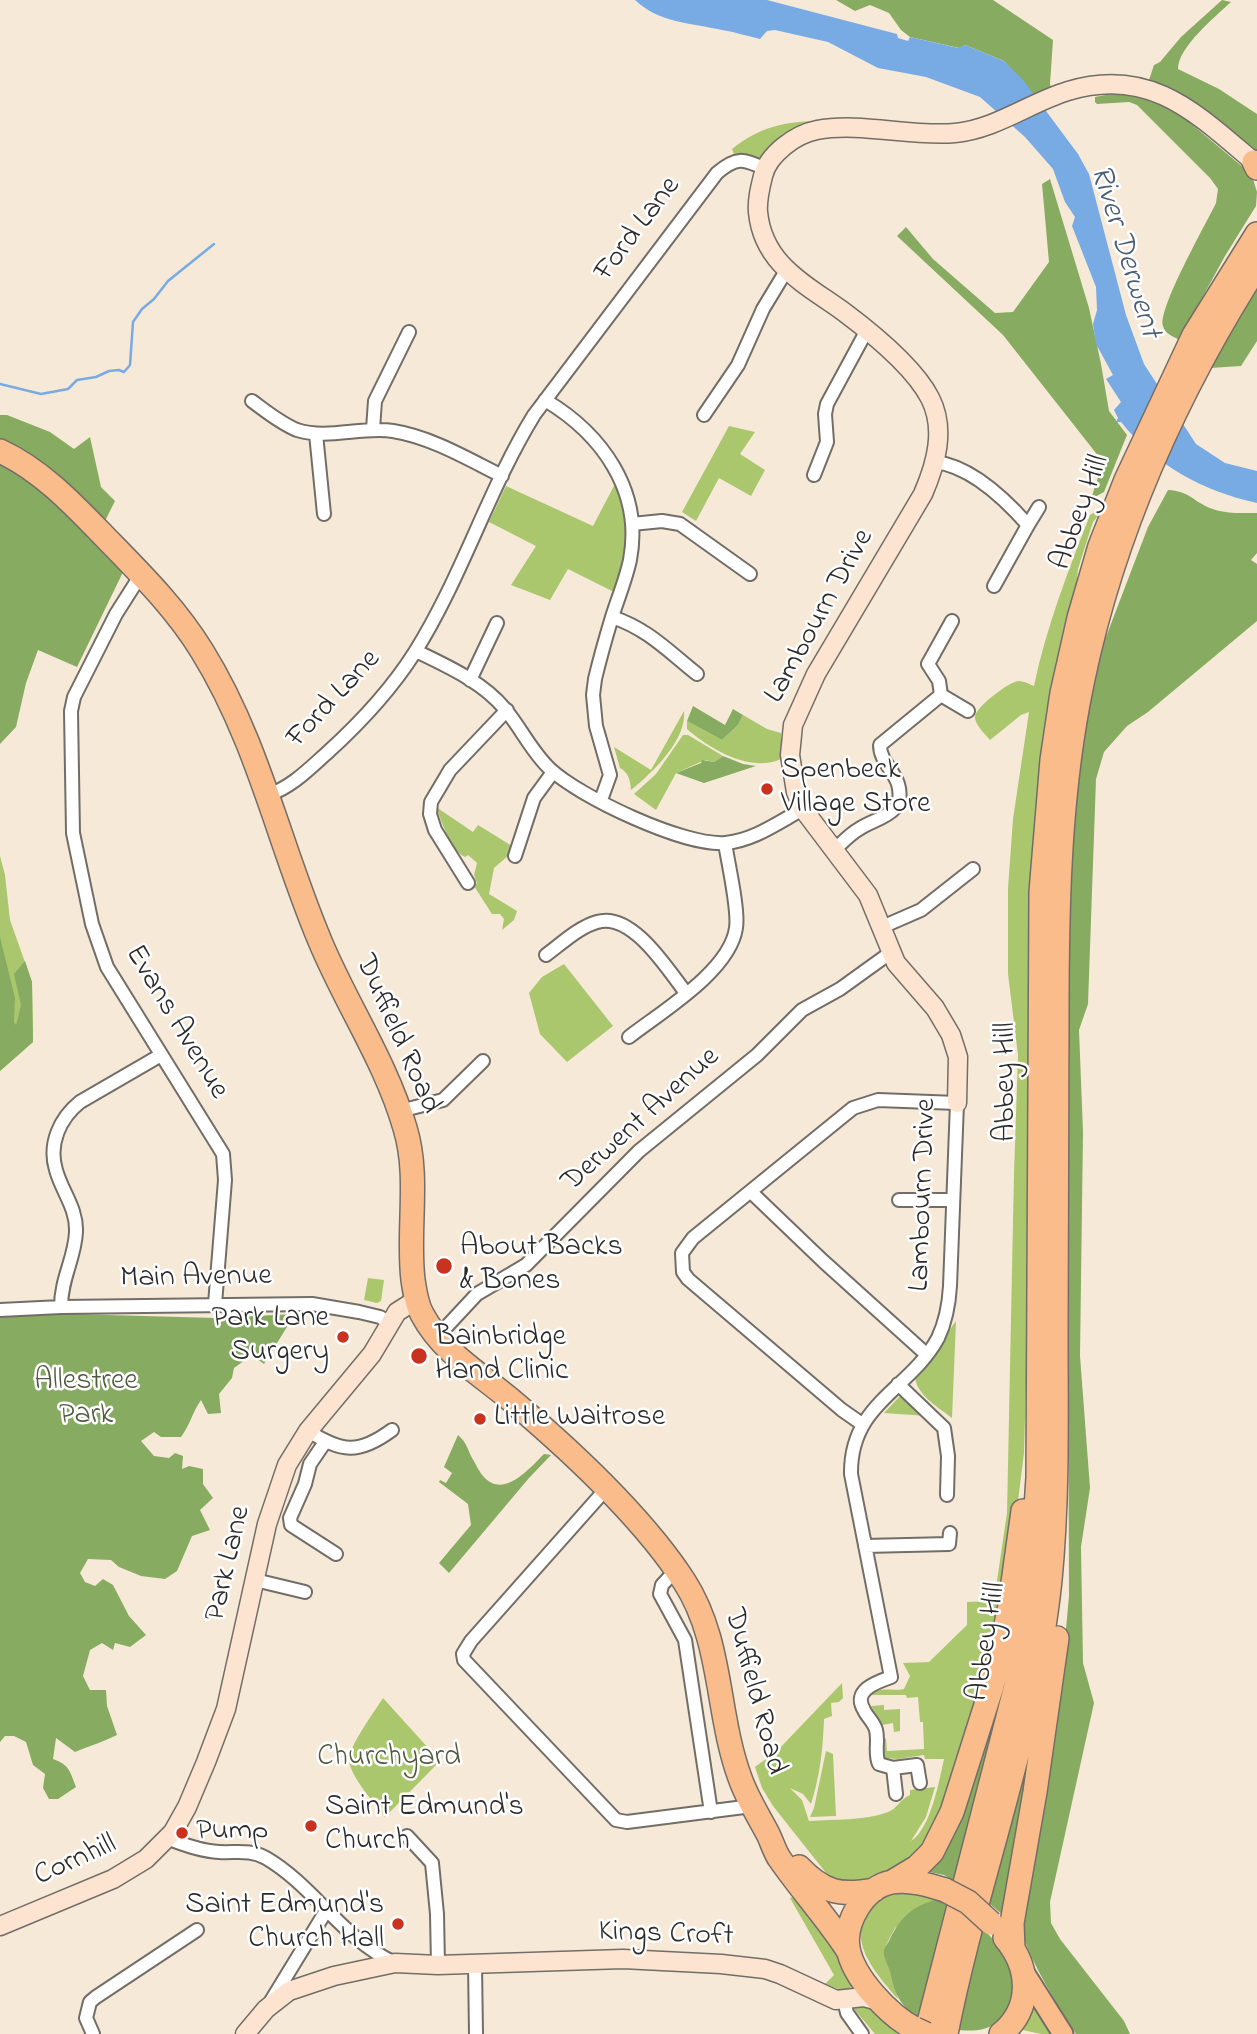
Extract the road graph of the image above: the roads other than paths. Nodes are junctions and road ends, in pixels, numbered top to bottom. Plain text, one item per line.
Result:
1 (1256, 164) edge
2 (765, 169) junction
3 (1257, 234) edge
4 (1257, 266) edge
5 (786, 271) junction
6 (867, 330) junction
7 (409, 332) dead end
8 (1192, 358) junction
9 (545, 400) junction
10 (252, 401) dead end
11 (704, 415) dead end
12 (373, 429) junction
13 (316, 433) junction
14 (0, 451) edge
15 (935, 462) junction
16 (1141, 466) junction
17 (814, 475) dead end
18 (502, 476) junction
19 (1039, 507) dead end
20 (324, 514) dead end
21 (632, 524) junction
22 (1028, 524) junction
23 (142, 573) junction
24 (750, 574) dead end
25 (995, 586) dead end
26 (612, 617) junction
27 (952, 621) dead end
28 (497, 623) dead end
29 (416, 651) junction
30 (697, 674) dead end
31 (470, 680) junction
32 (941, 695) junction
33 (507, 710) junction
34 (968, 711) dead end
35 (553, 772) junction
36 (268, 795) junction
37 (601, 800) junction
38 (803, 809) junction
39 (725, 843) junction
40 (534, 848) dead end
41 (834, 850) junction
42 (973, 869) dead end
43 (468, 875) dead end
44 (882, 927) junction
45 (890, 953) junction
46 (546, 955) dead end
47 (686, 993) junction
48 (629, 1037) dead end
49 (161, 1055) junction
50 (483, 1061) dead end
51 (957, 1102) junction
52 (400, 1111) junction
53 (751, 1192) junction
54 (899, 1200) dead end
55 (953, 1200) junction
56 (215, 1304) junction
57 (61, 1307) junction
58 (419, 1308) junction
59 (0, 1310) edge
60 (390, 1323) junction
61 (437, 1338) junction
62 (926, 1354) junction
63 (898, 1384) junction
64 (1037, 1411) junction
65 (862, 1424) junction
66 (1057, 1426) junction
67 (392, 1430) dead end
68 (308, 1431) junction
69 (325, 1442) junction
70 (606, 1489) junction
71 (947, 1495) dead end
72 (950, 1533) dead end
73 (865, 1546) junction
74 (336, 1554) dead end
75 (676, 1570) junction
76 (256, 1580) junction
77 (305, 1592) dead end
78 (893, 1768) junction
79 (920, 1783) dead end
80 (896, 1794) dead end
81 (752, 1806) junction
82 (712, 1812) junction
83 (766, 1831) junction
84 (407, 1836) dead end
85 (167, 1838) junction
86 (883, 1886) junction
87 (326, 1911) junction
88 (0, 1926) edge
89 (197, 1930) dead end
90 (1013, 1949) junction
91 (849, 1952) junction
92 (395, 1963) junction
93 (475, 1964) junction
94 (952, 1964) junction
95 (438, 1965) junction
96 (1024, 1972) junction
97 (860, 1974) junction
98 (846, 2000) junction
99 (266, 2009) junction
100 (907, 2025) edge
101 (93, 2034) edge
102 (245, 2034) edge
103 (476, 2034) edge
104 (862, 2034) edge
105 (946, 2034) edge
106 (1001, 2034) edge
107 (1063, 2034) edge

1 - 2 street
2 - 5 street, Lambourn Drive
2 - 9 street, Ford Lane
3 - 8 highway, Abbey Hill
4 - 8 highway, Abbey Hill
5 - 6 street, Lambourn Drive
5 - 11 street
6 - 15 street, Lambourn Drive
6 - 17 street
7 - 12 street
8 - 16 highway, Abbey Hill
9 - 18 street, Ford Lane
9 - 21 street
10 - 13 street
12 - 13 street
12 - 18 street
13 - 20 street
14 - 23 highway, Duffield Road
15 - 22 street
15 - 38 street, Lambourn Drive
16 - 64 highway, Abbey Hill
16 - 66 highway, Abbey Hill
18 - 29 street, Ford Lane
19 - 22 street
21 - 24 street
21 - 26 street
22 - 25 street
23 - 36 highway, Duffield Road
23 - 49 street, Evans Avenue
26 - 30 street
26 - 37 street
27 - 32 street
28 - 31 street
29 - 31 street
29 - 36 street, Ford Lane
31 - 33 street
32 - 34 street
32 - 41 street
33 - 35 street
33 - 43 street
35 - 37 street
35 - 40 street
36 - 52 highway, Duffield Road
37 - 39 street
38 - 39 street
38 - 41 street, Lambourn Drive
39 - 47 street
41 - 44 street, Lambourn Drive
42 - 44 street
44 - 45 street, Lambourn Drive
45 - 51 street, Lambourn Drive
45 - 61 street, Derwent Avenue
46 - 47 street
47 - 48 street
49 - 56 street, Evans Avenue
49 - 57 street
50 - 52 street
51 - 53 street
51 - 55 street, Lambourn Drive
52 - 58 highway, Duffield Road
53 - 62 street
53 - 65 street
54 - 55 street
55 - 62 street, Lambourn Drive
56 - 57 street, Main Avenue
56 - 60 street, Main Avenue
57 - 59 street, Main Avenue
58 - 60 street
58 - 61 highway, Duffield Road
60 - 68 street, Park Lane
61 - 70 highway, Duffield Road
62 - 63 street, Lambourn Drive
63 - 65 street, Lambourn Drive
63 - 71 street
64 - 86 highway
64 - 94 highway, Abbey Hill
65 - 73 street, Lambourn Drive
66 - 90 highway
66 - 94 highway, Abbey Hill
67 - 69 street
68 - 69 street
68 - 76 street, Park Lane
69 - 74 street
70 - 75 highway, Duffield Road
70 - 82 street
72 - 73 street
73 - 78 street, Lambourn Drive
75 - 81 highway, Duffield Road
75 - 82 street, Duffield Road
76 - 77 street
76 - 85 street, Park Lane
78 - 79 street
78 - 80 street
81 - 82 street
81 - 83 highway, Duffield Road
83 - 86 highway, Duffield Road
83 - 91 highway, Duffield Road
84 - 95 street
85 - 87 street
85 - 88 street, Cornhill
86 - 90 highway, Duffield Road, bridge
86 - 91 highway
87 - 92 street
87 - 99 street
89 - 101 street
90 - 96 highway
91 - 97 highway, Duffield Road
92 - 95 street, Kings Croft
92 - 99 street, Kings Croft
93 - 95 street, Kings Croft
93 - 98 street, Kings Croft
93 - 103 street
94 - 100 highway
94 - 105 highway
96 - 106 highway
96 - 107 main road
97 - 98 street
97 - 100 highway, Duffield Road
98 - 100 street, Kings Croft
98 - 104 street
99 - 102 street, Kings Croft

